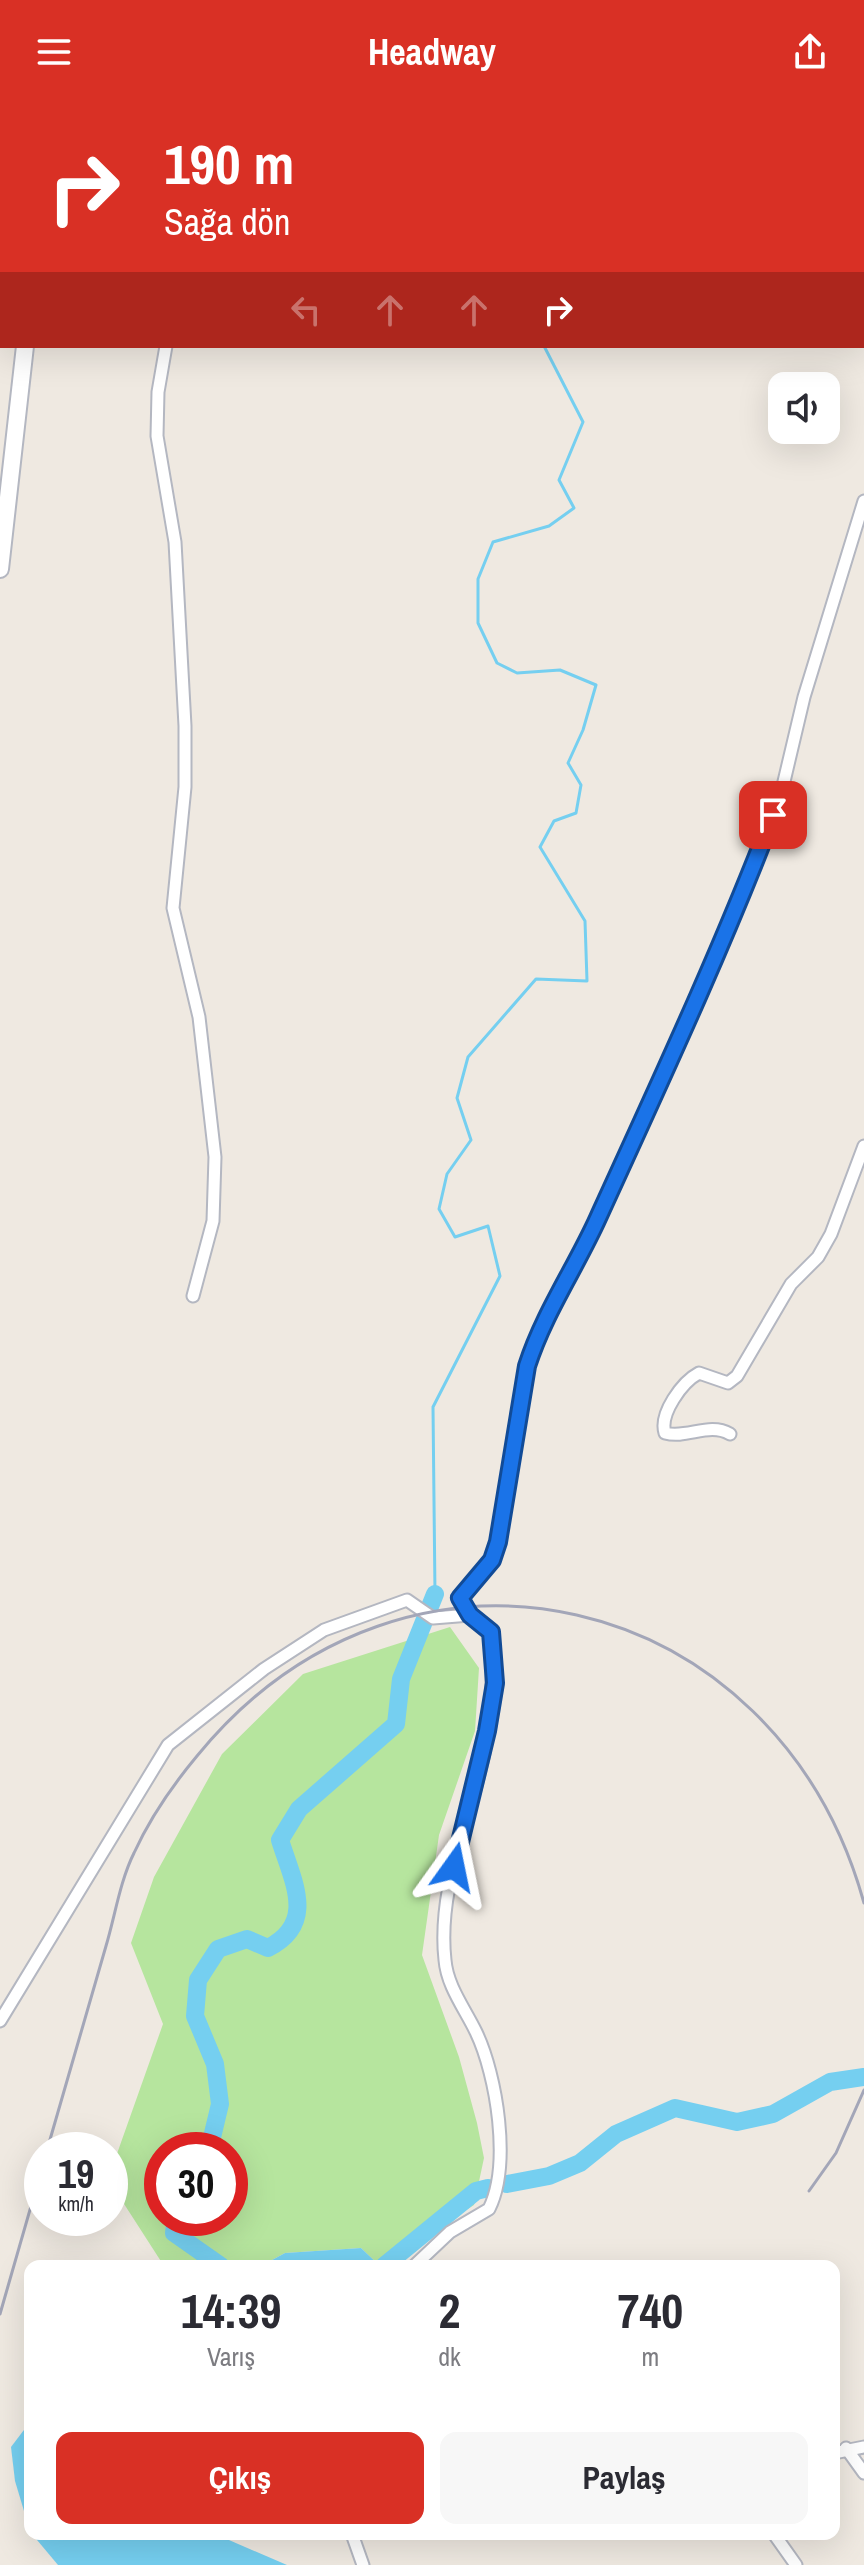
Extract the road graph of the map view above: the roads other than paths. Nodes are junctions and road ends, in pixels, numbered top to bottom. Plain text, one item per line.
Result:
1 (25, 348) edge
2 (166, 348) edge
3 (864, 501) edge
4 (0, 569) edge
5 (864, 1146) edge
6 (193, 1296) dead end
7 (730, 1434) dead end
8 (470, 1615) junction
9 (0, 2021) edge
10 (420, 2260) edge
11 (864, 2447) edge
12 (846, 2448) junction
13 (840, 2450) edge
14 (864, 2473) edge
15 (354, 2540) edge
16 (778, 2540) edge
17 (363, 2565) edge
18 (796, 2565) edge

1 - 4 main road
2 - 6 street
3 - 8 street
5 - 7 street
8 - 9 street
8 - 10 street
11 - 12 street
12 - 13 street
12 - 14 street
15 - 17 street
16 - 18 street

